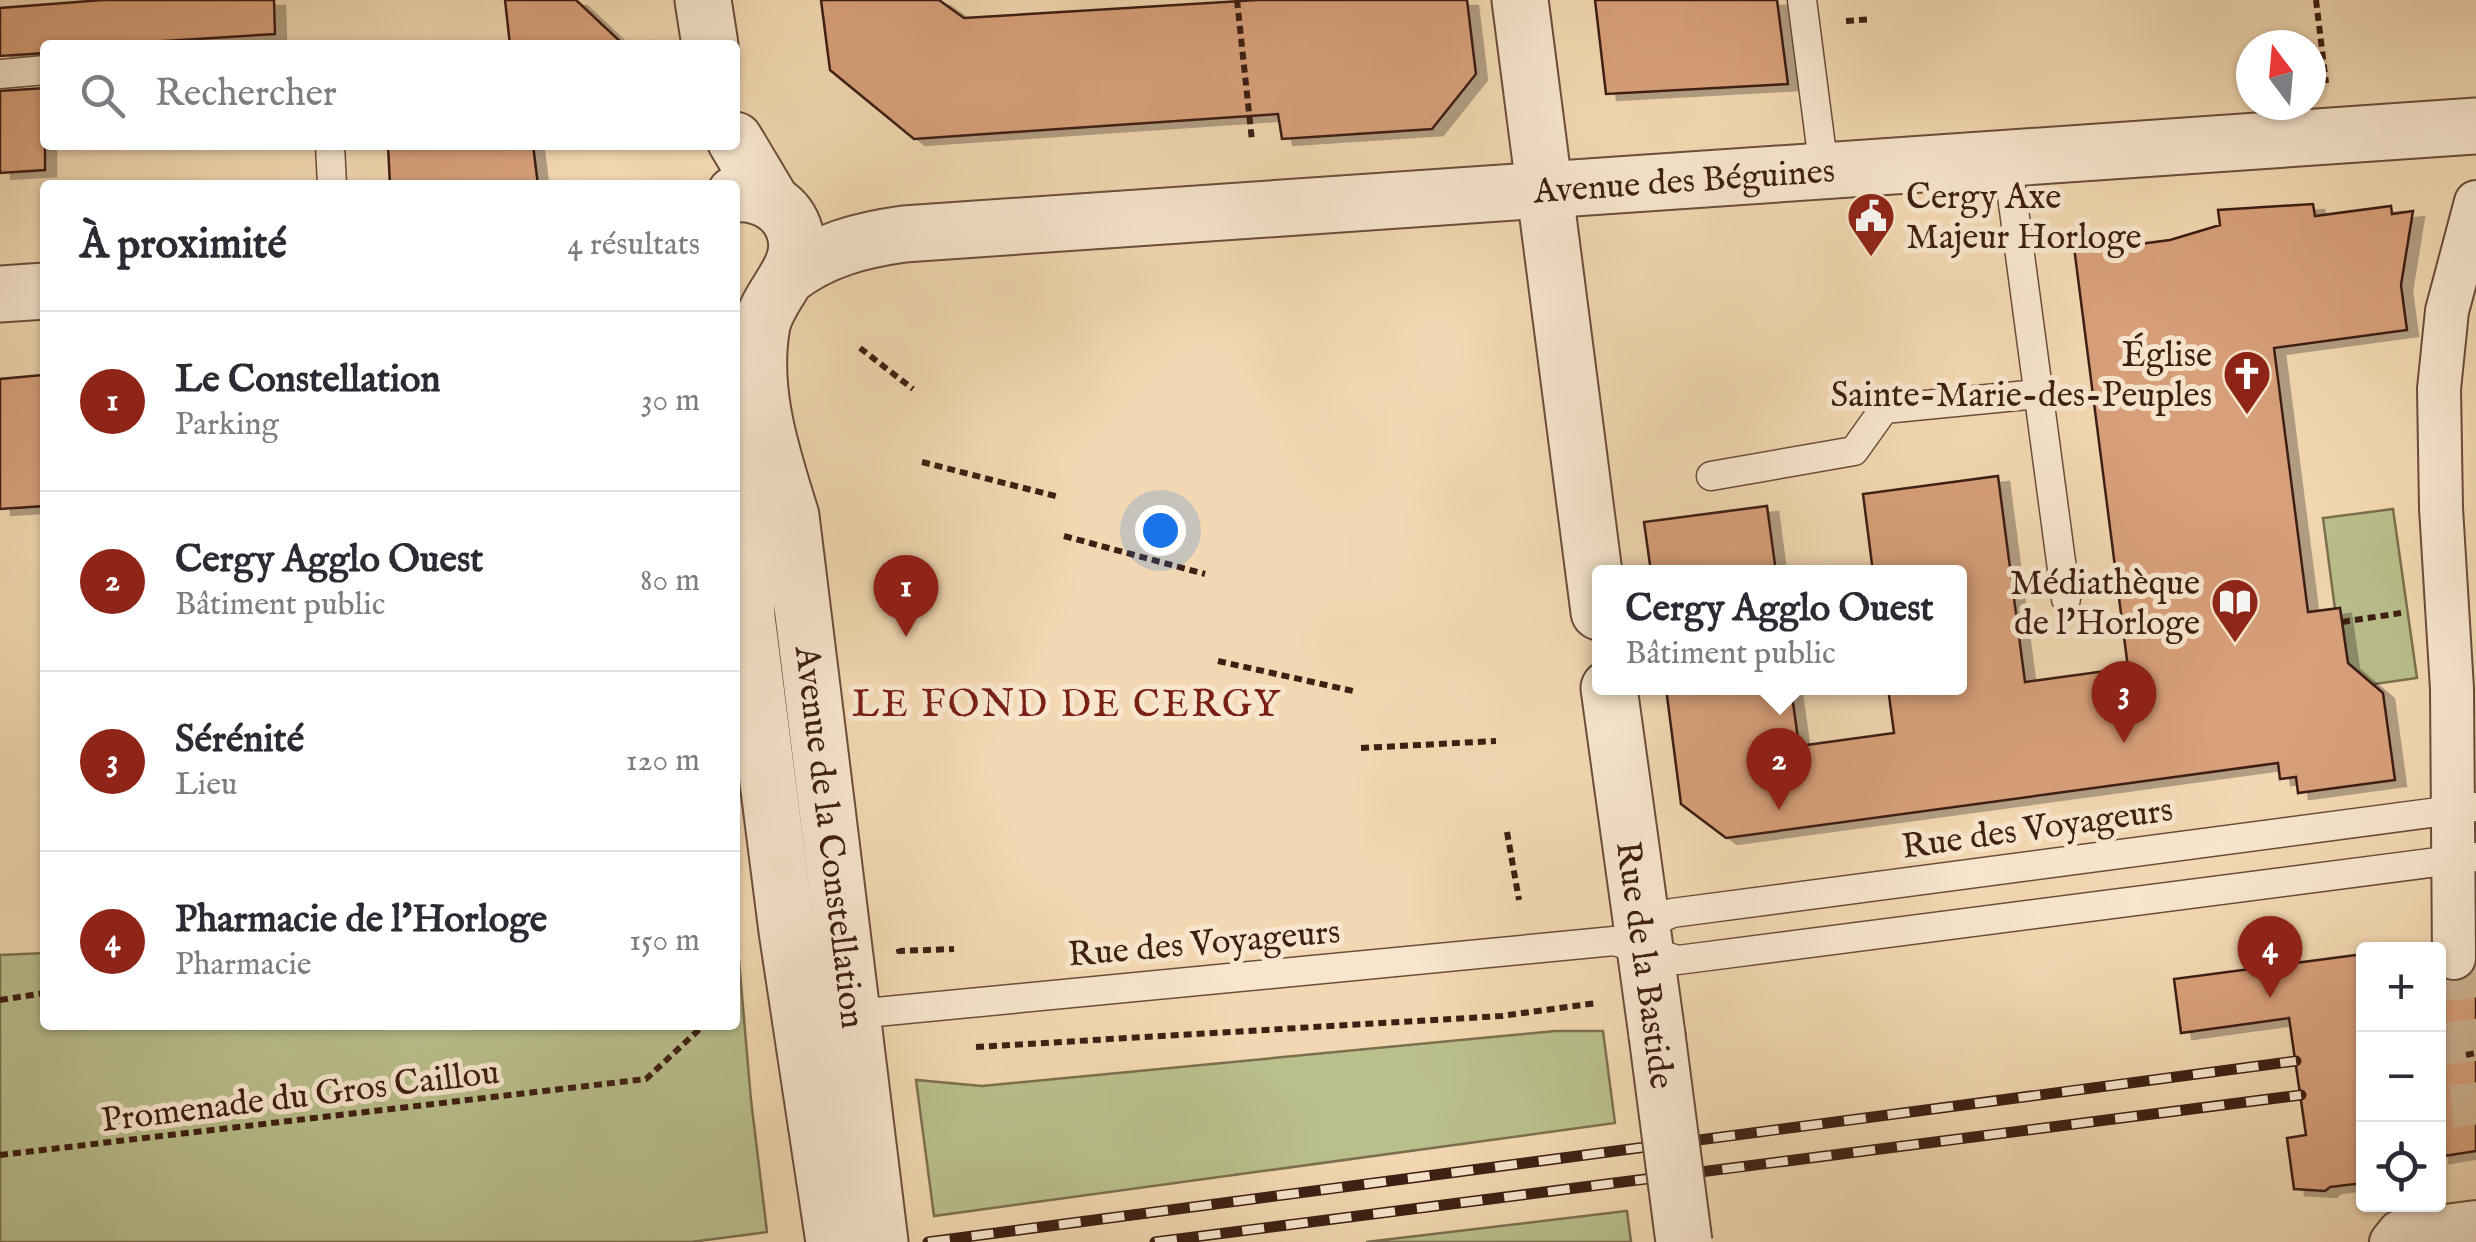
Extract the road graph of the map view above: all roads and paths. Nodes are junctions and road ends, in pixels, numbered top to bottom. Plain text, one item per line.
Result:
1 (704, 0) edge
2 (1237, 0) edge
3 (1520, 0) edge
4 (1802, 0) edge
5 (2316, 0) edge
6 (709, 40) edge
7 (40, 70) edge
8 (0, 74) edge
9 (2328, 96) dead end
10 (2476, 126) edge
11 (1252, 141) dead end
12 (330, 150) edge
13 (717, 150) edge
14 (740, 150) edge
15 (2007, 158) junction
16 (1824, 170) junction
17 (332, 180) edge
18 (713, 180) edge
19 (1546, 190) junction
20 (2476, 202) edge
21 (764, 204) edge
22 (893, 236) junction
23 (768, 287) edge
24 (40, 291) edge
25 (0, 294) edge
26 (740, 327) edge
27 (860, 348) dead end
28 (760, 377) junction
29 (914, 389) dead end
30 (2038, 394) junction
31 (922, 462) dead end
32 (1711, 476) dead end
33 (1060, 497) dead end
34 (1064, 536) dead end
35 (1593, 565) edge
36 (1206, 574) dead end
37 (2066, 599) dead end
38 (1218, 661) dead end
39 (1353, 692) dead end
40 (1610, 695) edge
41 (1496, 741) dead end
42 (1360, 748) dead end
43 (2464, 808) edge
44 (1507, 832) dead end
45 (2465, 858) edge
46 (1519, 900) dead end
47 (898, 936) dead end
48 (1633, 940) junction
49 (954, 949) dead end
50 (2454, 958) tunnel mouth
51 (40, 994) edge
52 (0, 1000) edge
53 (1606, 1002) dead end
54 (827, 1018) junction
55 (699, 1030) edge
56 (965, 1047) dead end
57 (2476, 1054) edge
58 (2466, 1055) dead end
59 (837, 1098) junction
60 (0, 1155) edge
61 (2476, 1222) edge
62 (834, 1242) edge
63 (880, 1242) edge
64 (1684, 1242) edge
65 (2390, 1242) edge

1 - 6 street
2 - 11 path
3 - 19 street
4 - 16 lane
5 - 9 path
7 - 8 lane
10 - 15 street, Avenue des Béguines
12 - 17 lane
13 - 18 street
14 - 21 street, Avenue de la Constellation
15 - 16 street, Avenue des Béguines
15 - 30 lane
16 - 19 street, Avenue des Béguines
19 - 22 street, Avenue des Béguines
19 - 35 street
20 - 43 street
21 - 22 street, Avenue des Béguines
21 - 23 street, Avenue de la Constellation
22 - 23 street, Avenue des Béguines
23 - 28 street, Avenue de la Constellation
24 - 25 street
26 - 28 street, Avenue de la Constellation
27 - 29 path
28 - 54 street, Avenue de la Constellation
30 - 32 lane
30 - 37 lane
31 - 33 path
34 - 36 path
38 - 39 path
40 - 48 street, Rue de la Bastide
41 - 42 path
43 - 45 street
43 - 48 lane, Rue des Voyageurs
44 - 46 path
45 - 48 lane, Rue des Voyageurs
45 - 50 street
47 - 49 path
48 - 54 lane, Rue des Voyageurs
48 - 64 street, Rue de la Bastide, bridge
51 - 52 path
53 - 56 path
54 - 59 street, Avenue de la Constellation
55 - 60 path, Promenade du Gros Caillou
57 - 58 path
59 - 62 street, Avenue de la Constellation
59 - 63 street, Avenue de la Constellation
61 - 65 street

